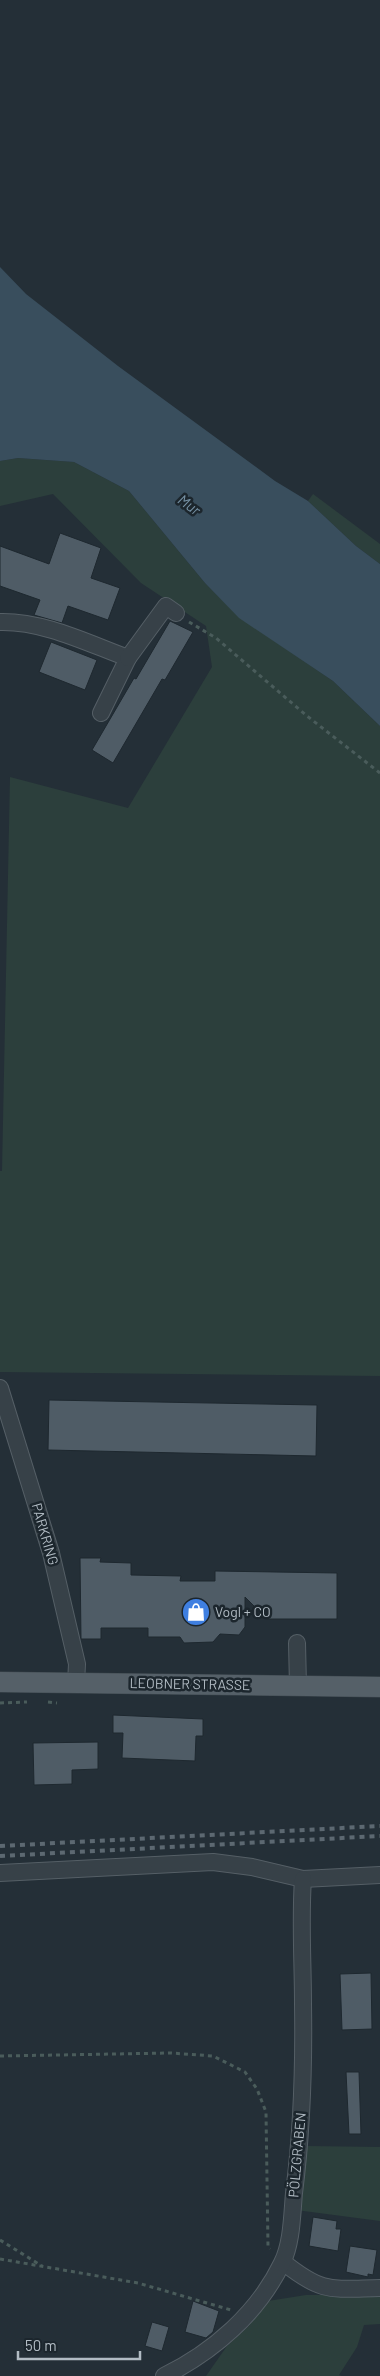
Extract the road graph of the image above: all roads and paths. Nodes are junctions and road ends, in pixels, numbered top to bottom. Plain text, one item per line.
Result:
1 (176, 613) joint
2 (0, 622) edge
3 (128, 658) junction
4 (100, 713) dead end
5 (380, 773) edge
6 (0, 1388) edge
7 (297, 1643) dead end
8 (0, 1682) edge
9 (76, 1683) junction
10 (298, 1686) junction
11 (380, 1687) edge
12 (42, 1701) dead end
13 (34, 1702) dead end
14 (0, 1703) edge
15 (57, 1703) dead end
16 (0, 1872) edge
17 (380, 1875) edge
18 (303, 1879) junction
19 (0, 2056) edge
20 (0, 2240) edge
21 (0, 2259) edge
22 (283, 2262) junction
23 (44, 2268) junction
24 (380, 2288) edge
25 (246, 2314) junction
26 (164, 2376) edge

1 - 3 street
1 - 5 path
2 - 3 street
3 - 4 street
6 - 9 street, PARKRING
7 - 10 street
8 - 9 main road, LEOBNER STRASSE
9 - 10 main road, LEOBNER STRASSE
10 - 11 main road, LEOBNER STRASSE
12 - 15 path
13 - 14 path
16 - 18 street
17 - 18 street
18 - 22 street, PÖLZGRABEN
19 - 22 path
20 - 23 path
21 - 23 path
22 - 24 street
22 - 25 street, PÖLZGRABEN
23 - 25 path
25 - 26 street, PÖLZGRABEN

